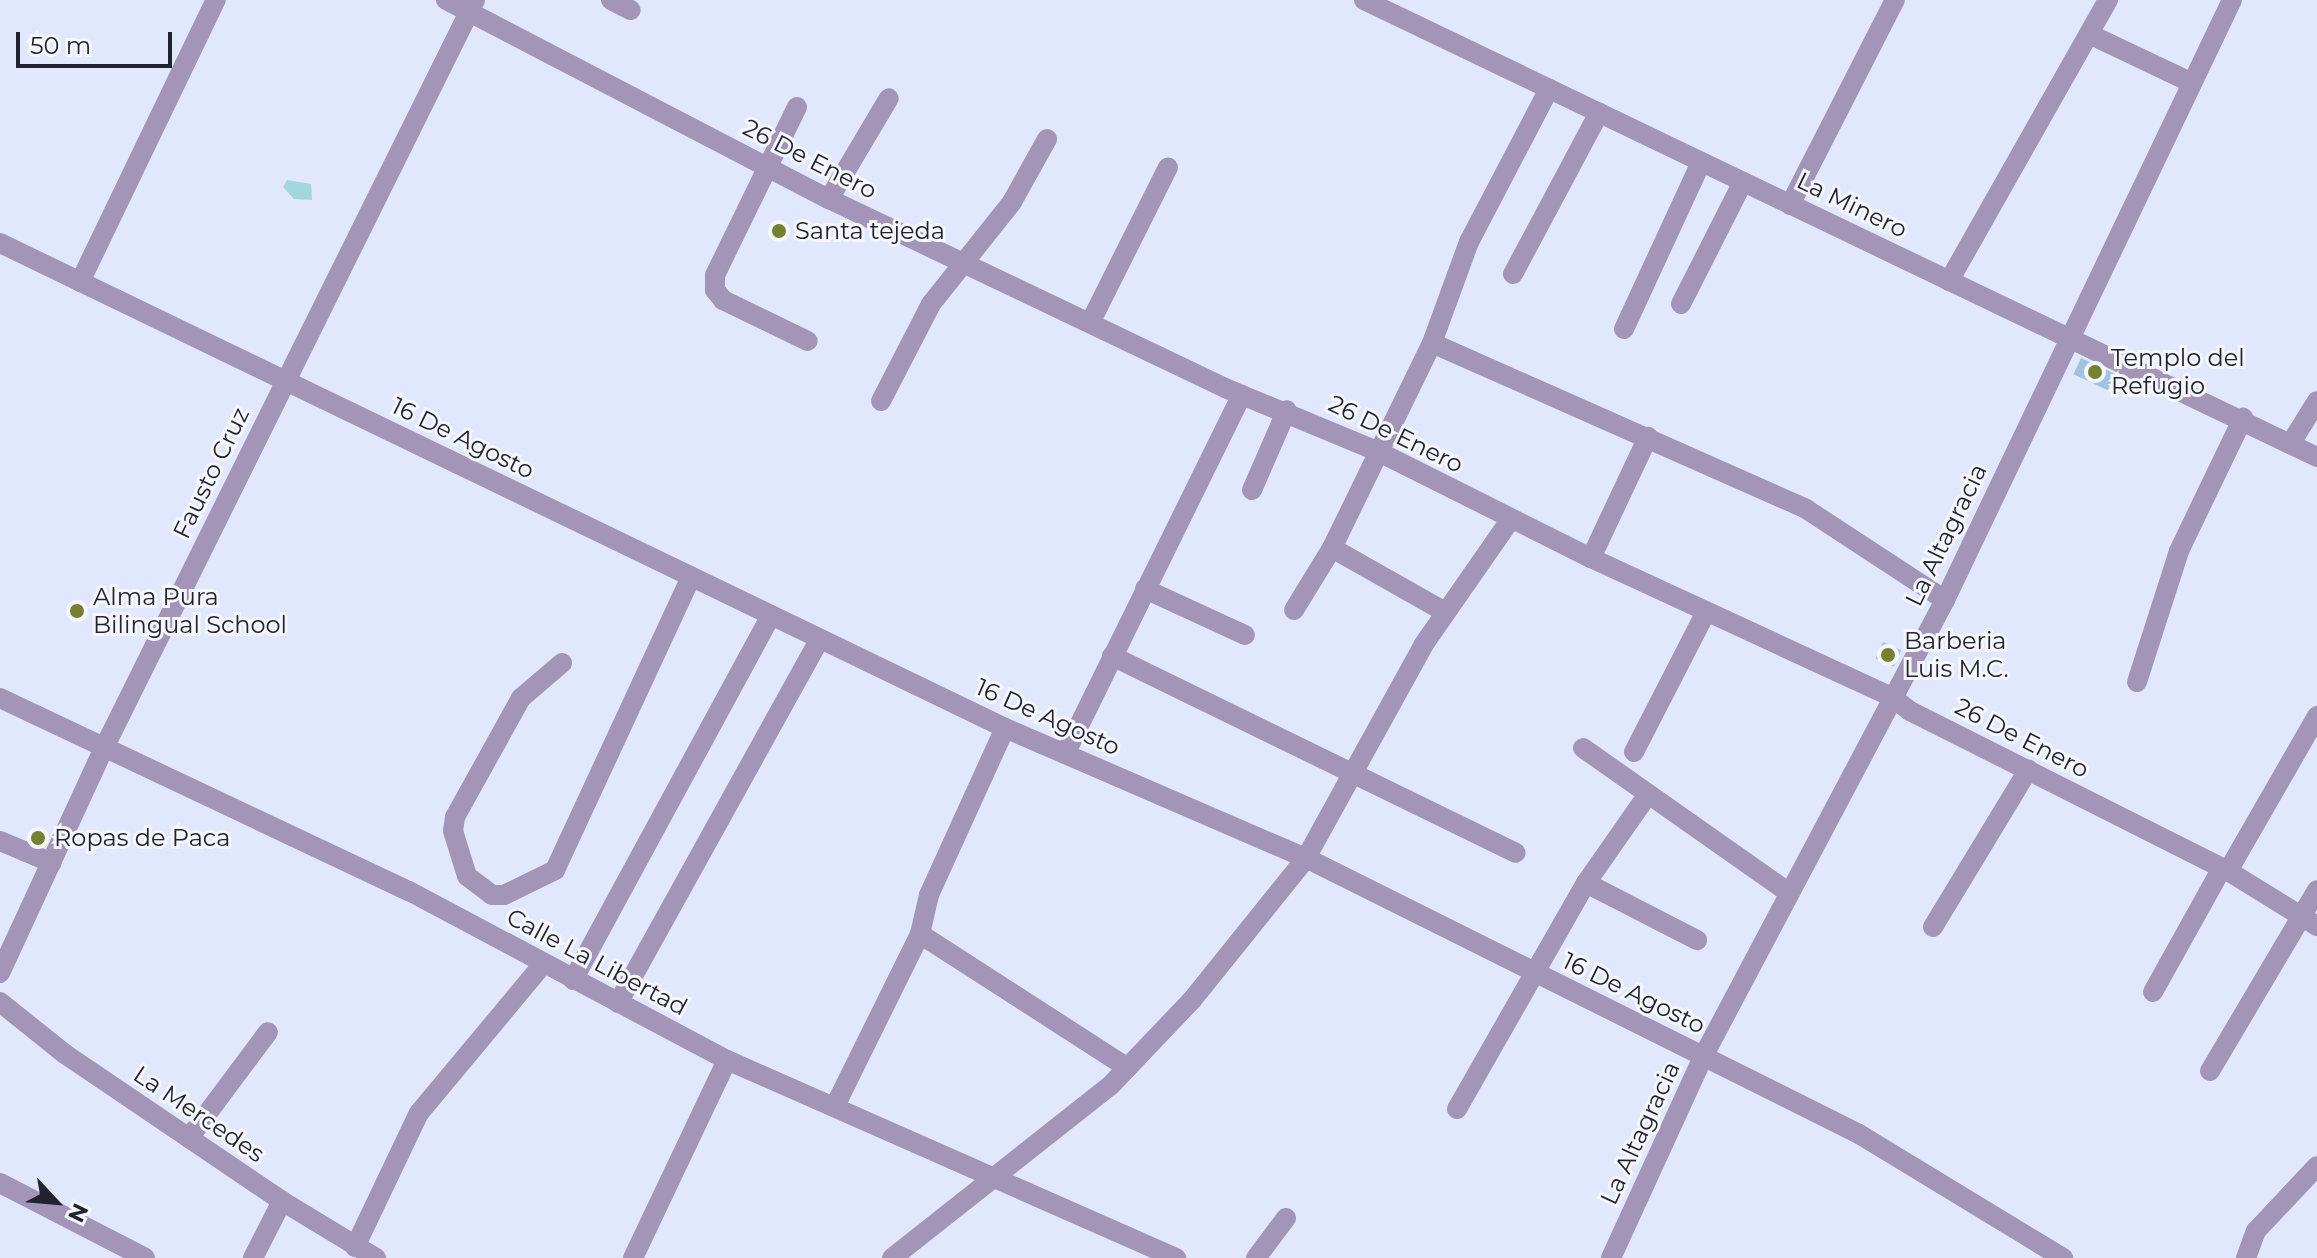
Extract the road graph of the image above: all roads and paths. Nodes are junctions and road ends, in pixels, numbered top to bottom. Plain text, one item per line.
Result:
1 (216, 0) edge
2 (446, 0) edge
3 (611, 0) edge
4 (1364, 0) edge
5 (1895, 0) edge
6 (2108, 0) edge
7 (2232, 0) edge
8 (473, 6) edge
9 (631, 10) dead end
10 (2089, 34) junction
11 (2192, 83) junction
12 (1549, 89) junction
13 (889, 98) dead end
14 (797, 107) dead end
15 (1599, 113) junction
16 (1047, 139) dead end
17 (1701, 162) junction
18 (766, 167) junction
19 (1168, 167) dead end
20 (1743, 182) junction
21 (829, 199) junction
22 (1790, 205) junction
23 (0, 243) edge
24 (966, 264) junction
25 (1513, 274) dead end
26 (1949, 281) junction
27 (80, 282) junction
28 (1681, 304) dead end
29 (1090, 323) junction
30 (1624, 329) dead end
31 (2070, 339) junction
32 (808, 341) dead end
33 (1432, 343) junction
34 (285, 381) junction
35 (1242, 395) junction
36 (881, 401) dead end
37 (2317, 401) edge
38 (1287, 410) junction
39 (2243, 418) junction
40 (1648, 437) junction
41 (2291, 443) junction
42 (1377, 451) junction
43 (2317, 457) edge
44 (1252, 490) dead end
45 (1511, 519) junction
46 (1332, 548) junction
47 (1591, 558) junction
48 (691, 577) junction
49 (1145, 589) junction
50 (1945, 600) junction
51 (1294, 610) dead end
52 (1445, 612) junction
53 (1706, 612) junction
54 (771, 615) junction
55 (1245, 635) dead end
56 (820, 639) junction
57 (1112, 656) junction
58 (562, 663) dead end
59 (2137, 682) dead end
60 (1892, 697) junction
61 (0, 698) edge
62 (2317, 716) edge
63 (1005, 728) junction
64 (104, 748) junction
65 (1583, 748) dead end
66 (1634, 752) dead end
67 (1065, 754) junction
68 (1350, 770) junction
69 (2028, 770) junction
70 (1648, 794) junction
71 (0, 841) edge
72 (1516, 853) dead end
73 (1306, 858) junction
74 (52, 863) junction
75 (2225, 869) junction
76 (1586, 883) junction
77 (2317, 890) edge
78 (1789, 893) junction
79 (2309, 921) edge
80 (1933, 927) dead end
81 (920, 934) junction
82 (1697, 940) dead end
83 (543, 964) junction
84 (0, 973) edge
85 (1537, 975) junction
86 (573, 980) junction
87 (2153, 992) dead end
88 (0, 1002) edge
89 (618, 1003) junction
90 (268, 1032) dead end
91 (1704, 1055) junction
92 (727, 1060) junction
93 (1128, 1068) junction
94 (2210, 1071) dead end
95 (835, 1106) junction
96 (1457, 1109) dead end
97 (189, 1138) junction
98 (2317, 1166) edge
99 (988, 1178) junction
100 (0, 1183) edge
101 (282, 1201) junction
102 (1286, 1218) dead end
103 (369, 1255) edge
104 (1172, 1257) edge
105 (145, 1258) edge
106 (253, 1258) edge
107 (633, 1258) edge
108 (892, 1258) edge
109 (1256, 1258) edge
110 (1611, 1258) edge
111 (2063, 1258) edge
112 (2246, 1258) edge

1 - 27 street
2 - 8 street, 26 De Enero
3 - 9 street
4 - 12 street, La Minero
5 - 22 street
6 - 10 street
7 - 11 street, La Altagracia
8 - 18 street, 26 De Enero
8 - 34 street, Fausto Cruz
10 - 11 street
10 - 26 street
11 - 31 street, La Altagracia
12 - 15 street, La Minero
12 - 33 street
13 - 21 street
14 - 18 street
15 - 17 street, La Minero
15 - 25 street
16 - 24 street
17 - 20 street, La Minero
17 - 30 street
18 - 21 street, 26 De Enero
18 - 32 street
19 - 29 street
20 - 22 street, La Minero
20 - 28 street
21 - 24 street, 26 De Enero
22 - 26 street, La Minero
23 - 27 street, 16 De Agosto
24 - 29 street, 26 De Enero
24 - 36 street
26 - 31 street, La Minero
27 - 34 street, 16 De Agosto
29 - 35 street, 26 De Enero
31 - 39 street, La Minero
31 - 50 street, La Altagracia
33 - 40 street
33 - 42 street
34 - 48 street, 16 De Agosto
34 - 64 street, Fausto Cruz
35 - 38 street, 26 De Enero
35 - 49 street
37 - 41 street
38 - 42 street, 26 De Enero
38 - 44 street
39 - 41 street, La Minero
39 - 59 street
40 - 47 street
40 - 50 street
41 - 43 street, La Minero
42 - 45 street, 26 De Enero
42 - 46 street
45 - 47 street, 26 De Enero
45 - 52 street
46 - 51 street
46 - 52 street
47 - 53 street, 26 De Enero
48 - 54 street, 16 De Agosto
48 - 58 street
49 - 55 street
49 - 57 street
50 - 60 street, La Altagracia
52 - 68 street
53 - 60 street, 26 De Enero
53 - 66 street
54 - 56 street, 16 De Agosto
54 - 86 street
56 - 63 street, 16 De Agosto
56 - 89 street
57 - 67 street
57 - 68 street
60 - 69 street, 26 De Enero
60 - 78 street, La Altagracia
61 - 64 street, Calle La Libertad
62 - 75 street
63 - 67 street, 16 De Agosto
63 - 81 street
64 - 74 street, Fausto Cruz
64 - 83 street, Calle La Libertad
65 - 70 street
67 - 73 street, 16 De Agosto
68 - 72 street
68 - 73 street
69 - 75 street, 26 De Enero
69 - 80 street
70 - 76 street
70 - 78 street
71 - 74 street
73 - 85 street, 16 De Agosto
73 - 93 street
74 - 84 street, Fausto Cruz
75 - 79 street, 26 De Enero
75 - 87 street
76 - 82 street
76 - 85 street
77 - 79 street
78 - 91 street, La Altagracia
79 - 94 street
81 - 93 street
81 - 95 street
83 - 86 street, Calle La Libertad
83 - 103 street
85 - 91 street, 16 De Agosto
85 - 96 street
86 - 89 street, Calle La Libertad
88 - 97 street, La Mercedes
89 - 92 street, Calle La Libertad
90 - 97 street
91 - 110 street, La Altagracia
91 - 111 street, 16 De Agosto
92 - 95 street, Calle La Libertad
92 - 107 street
93 - 99 street
95 - 99 street, Calle La Libertad
97 - 101 street, La Mercedes
98 - 112 street
99 - 104 street, Calle La Libertad
99 - 108 street
100 - 105 street
101 - 103 street, La Mercedes
101 - 106 street
102 - 109 street

